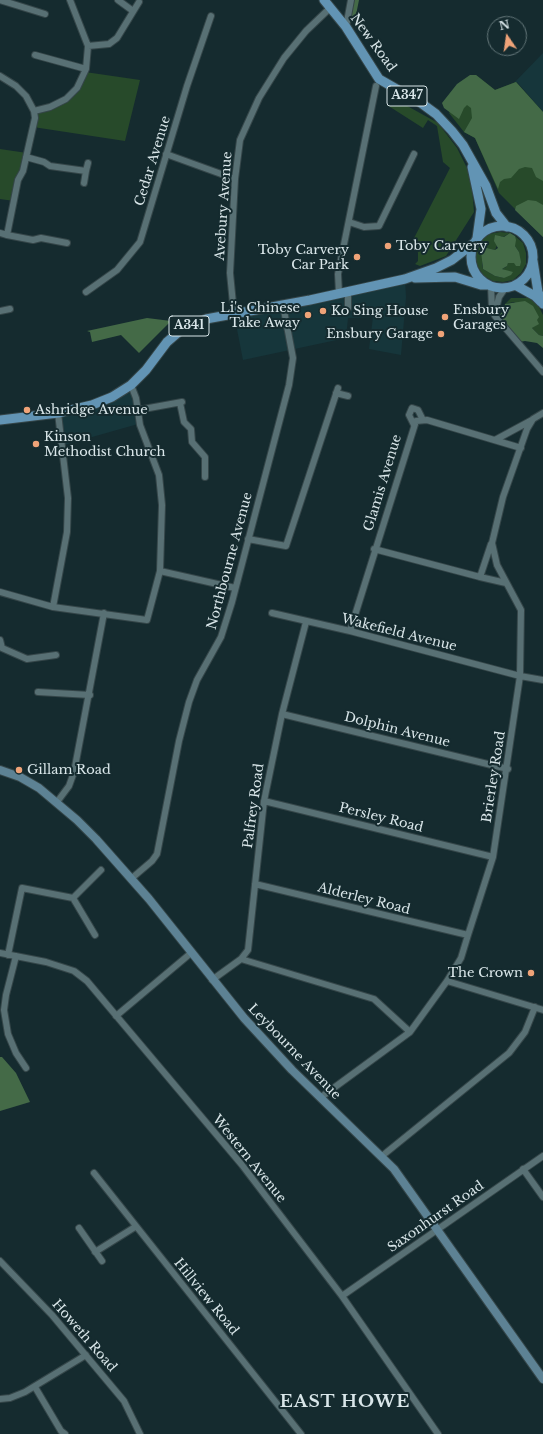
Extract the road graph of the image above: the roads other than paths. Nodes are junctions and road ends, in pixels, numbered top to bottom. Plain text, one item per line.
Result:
1 (0, 0) edge
2 (70, 0) edge
3 (118, 0) edge
4 (324, 0) edge
5 (351, 0) edge
6 (138, 2) dead end
7 (330, 8) junction
8 (133, 11) junction
9 (44, 14) dead end
10 (211, 16) dead end
11 (346, 27) junction
12 (88, 46) junction
13 (34, 55) dead end
14 (86, 69) junction
15 (0, 76) edge
16 (376, 86) dead end
17 (34, 111) junction
18 (166, 154) junction
19 (414, 154) dead end
20 (26, 157) junction
21 (471, 162) junction
22 (88, 163) dead end
23 (86, 171) junction
24 (235, 179) junction
25 (84, 183) dead end
26 (349, 222) junction
27 (508, 227) junction
28 (0, 234) edge
29 (8, 235) junction
30 (476, 241) junction
31 (67, 243) dead end
32 (532, 258) junction
33 (405, 279) junction
34 (490, 285) junction
35 (511, 286) junction
36 (86, 292) dead end
37 (344, 292) junction
38 (543, 304) edge
39 (283, 305) junction
40 (348, 308) dead end
41 (10, 309) dead end
42 (0, 311) edge
43 (234, 314) junction
44 (495, 316) junction
45 (543, 372) edge
46 (131, 385) junction
47 (348, 396) dead end
48 (138, 410) junction
49 (58, 413) junction
50 (543, 414) edge
51 (534, 419) junction
52 (0, 420) edge
53 (423, 420) junction
54 (414, 425) junction
55 (495, 440) junction
56 (521, 448) junction
57 (205, 477) dead end
58 (248, 539) junction
59 (492, 543) junction
60 (374, 549) junction
61 (160, 571) junction
62 (480, 577) junction
63 (506, 583) junction
64 (236, 588) junction
65 (0, 592) edge
66 (0, 595) edge
67 (53, 607) junction
68 (104, 613) junction
69 (272, 613) dead end
70 (306, 622) junction
71 (350, 631) junction
72 (0, 640) edge
73 (56, 656) dead end
74 (520, 676) junction
75 (543, 680) edge
76 (38, 692) dead end
77 (90, 695) junction
78 (282, 714) junction
79 (508, 769) junction
80 (0, 770) edge
81 (264, 801) junction
82 (57, 802) junction
83 (493, 858) junction
84 (101, 870) dead end
85 (132, 878) junction
86 (255, 884) junction
87 (73, 898) junction
88 (94, 935) dead end
89 (468, 935) junction
90 (0, 953) edge
91 (191, 953) junction
92 (8, 955) junction
93 (16, 956) junction
94 (241, 959) junction
95 (212, 980) junction
96 (447, 980) junction
97 (535, 1007) junction
98 (543, 1010) edge
99 (116, 1016) junction
100 (410, 1032) junction
101 (26, 1068) dead end
102 (320, 1098) junction
103 (382, 1156) junction
104 (543, 1156) edge
105 (523, 1169) junction
106 (94, 1174) dead end
107 (543, 1197) edge
108 (135, 1227) junction
109 (78, 1228) dead end
110 (437, 1229) junction
111 (95, 1252) junction
112 (0, 1261) edge
113 (102, 1261) dead end
114 (342, 1296) junction
115 (86, 1355) junction
116 (543, 1379) edge
117 (35, 1387) junction
118 (0, 1399) edge
119 (65, 1434) edge
120 (140, 1434) edge
121 (301, 1434) edge
122 (438, 1434) edge

1 - 9 street
2 - 12 street
3 - 8 street
4 - 7 main road, New Road / A347
5 - 11 street
6 - 8 street
7 - 11 main road, New Road / A347
7 - 24 street, Avebury Avenue
8 - 12 street
10 - 18 street, Cedar Avenue
11 - 21 main road, New Road / A347
12 - 14 street
13 - 14 street
14 - 17 street
15 - 17 street
16 - 26 street, New Road
17 - 20 street
18 - 24 street
18 - 36 street, Cedar Avenue
19 - 26 street
20 - 23 street
20 - 29 street
21 - 27 main road, New Road / A347
21 - 30 main road, New Road / A347
22 - 23 street
23 - 25 street
24 - 43 street, Avebury Avenue
26 - 37 street, New Road
27 - 30 main road
27 - 32 main road
28 - 29 street
29 - 31 street
30 - 33 main road, A341
30 - 34 main road
32 - 35 main road
32 - 38 main road
33 - 34 main road, A341
33 - 37 main road, A341
34 - 35 main road
34 - 44 street
35 - 38 main road
35 - 44 street
37 - 39 main road, A341
37 - 40 street, New Road
39 - 43 main road, A341
39 - 58 street, Northbourne Avenue
41 - 42 street
43 - 46 main road, A341
44 - 45 street
46 - 48 street
46 - 49 main road, A341
47 - 58 street
48 - 57 street
48 - 61 street
49 - 52 main road, A341
49 - 67 street
50 - 51 street
51 - 55 street
51 - 56 street, Brierley Road
53 - 54 street, Glamis Avenue
53 - 54 street
53 - 55 street
54 - 60 street, Glamis Avenue
55 - 56 street
56 - 59 street, Brierley Road
58 - 64 street, Northbourne Avenue
59 - 62 street
59 - 63 street, Brierley Road
60 - 62 street
60 - 71 street, Glamis Avenue
61 - 64 street
61 - 68 street
62 - 63 street
63 - 74 street, Brierley Road
64 - 85 street, Northbourne Avenue
65 - 66 street
65 - 67 street
67 - 68 street
68 - 77 street
69 - 70 street, Wakefield Avenue
70 - 71 street, Wakefield Avenue
70 - 78 street, Palfrey Road
71 - 74 street, Wakefield Avenue
72 - 73 street
74 - 75 street, Wakefield Avenue
74 - 79 street, Brierley Road
76 - 77 street
77 - 82 street
78 - 79 street, Dolphin Avenue
78 - 81 street, Palfrey Road
79 - 83 street, Brierley Road
80 - 82 street, Leybourne Avenue
81 - 83 street, Persley Road
81 - 86 street, Palfrey Road
82 - 85 street, Leybourne Avenue
83 - 89 street, Brierley Road
84 - 87 street
85 - 91 street, Leybourne Avenue
86 - 89 street, Alderley Road
86 - 94 street, Palfrey Road
87 - 88 street
87 - 92 street
89 - 96 street, Brierley Road
90 - 92 street, Western Avenue
91 - 95 street, Leybourne Avenue
91 - 99 street
92 - 93 street, Western Avenue
93 - 99 street, Western Avenue
93 - 101 street
94 - 95 street, Palfrey Road
94 - 100 street
95 - 102 street, Leybourne Avenue
96 - 97 street
96 - 100 street, Brierley Road
97 - 98 street
97 - 103 street
99 - 114 street, Western Avenue
100 - 102 street, Brierley Road
102 - 103 street, Leybourne Avenue
103 - 110 street, Leybourne Avenue
104 - 105 street, Saxonhurst Road
105 - 107 street
105 - 110 street, Saxonhurst Road
106 - 108 street, Hillview Road
108 - 111 street
108 - 121 street, Hillview Road
109 - 111 street
110 - 114 street, Saxonhurst Road
110 - 116 street, Leybourne Avenue
111 - 113 street
112 - 115 street, Howeth Road
114 - 122 street, Western Avenue
115 - 117 street
115 - 120 street, Howeth Road
117 - 118 street
117 - 119 street

